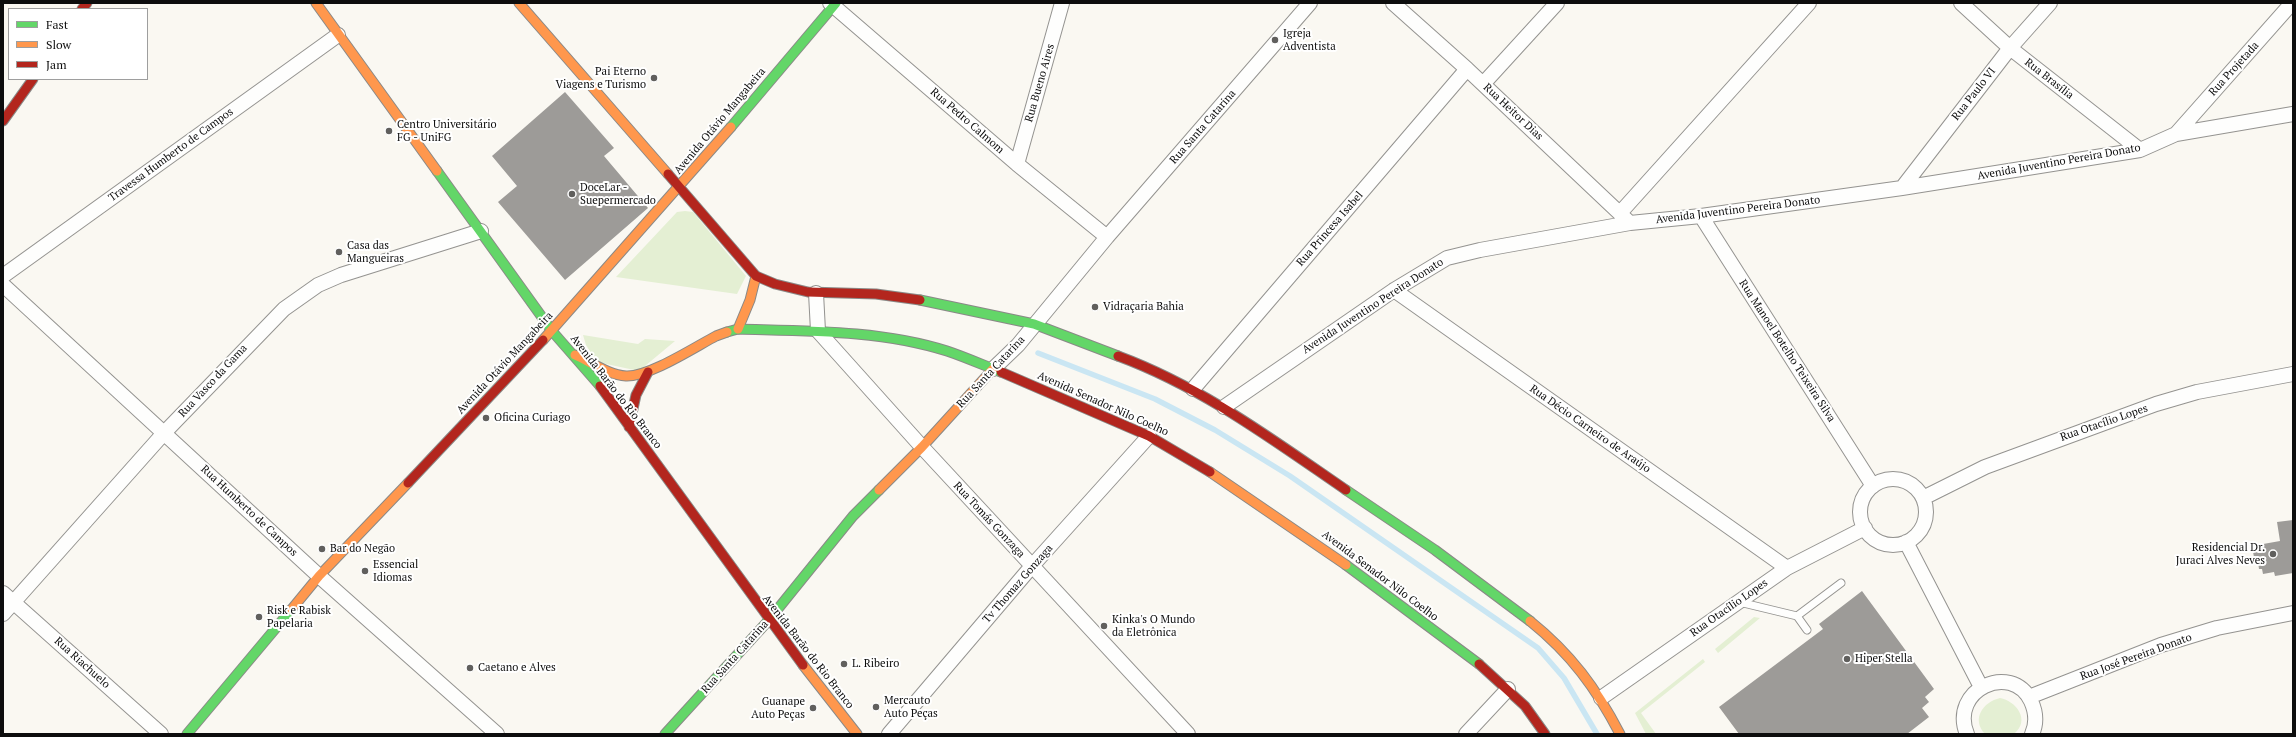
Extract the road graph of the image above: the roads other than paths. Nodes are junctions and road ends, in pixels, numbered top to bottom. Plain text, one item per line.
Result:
1 (316, 3) edge
2 (519, 3) edge
3 (1062, 3) edge
4 (1310, 3) edge
5 (1393, 3) edge
6 (1557, 3) edge
7 (1809, 3) edge
8 (1961, 3) edge
9 (2050, 3) edge
10 (2292, 3) edge
11 (833, 4) edge
12 (338, 35) junction
13 (2010, 48) junction
14 (1467, 69) junction
15 (32, 80) edge
16 (1483, 84) junction
17 (2293, 114) edge
18 (3, 121) edge
19 (2176, 134) junction
20 (2140, 150) junction
21 (1017, 164) junction
22 (679, 188) junction
23 (1902, 188) junction
24 (1701, 216) junction
25 (1625, 218) junction
26 (481, 231) junction
27 (1107, 238) junction
28 (3, 276) edge
29 (756, 276) junction
30 (3, 285) edge
31 (1394, 290) junction
32 (816, 293) junction
33 (1034, 324) junction
34 (738, 329) junction
35 (552, 331) junction
36 (818, 331) junction
37 (575, 355) junction
38 (993, 369) junction
39 (648, 372) junction
40 (2293, 374) edge
41 (1192, 389) junction
42 (1224, 406) junction
43 (629, 427) junction
44 (164, 433) junction
45 (1149, 436) junction
46 (922, 447) junction
47 (1873, 486) junction
48 (1923, 498) junction
49 (1864, 528) junction
50 (1906, 542) junction
51 (1032, 566) junction
52 (1787, 568) junction
53 (319, 576) junction
54 (1841, 583) dead end
55 (8, 597) edge
56 (1738, 602) junction
57 (2293, 613) edge
58 (3, 614) edge
59 (1797, 616) junction
60 (768, 621) junction
61 (1807, 630) dead end
62 (1981, 687) junction
63 (1508, 689) junction
64 (2029, 697) junction
65 (1601, 698) junction
66 (162, 734) edge
67 (186, 734) edge
68 (497, 734) edge
69 (665, 734) edge
70 (857, 734) edge
71 (889, 734) edge
72 (1188, 734) edge
73 (1466, 734) edge
74 (1546, 734) edge
75 (1620, 734) edge
76 (1967, 734) edge
77 (2032, 734) edge

1 - 12 main road, Avenida Barão do Rio Branco
2 - 22 main road
3 - 21 street, Rua Bueno Aires
4 - 27 street, Rua Santa Catarina
5 - 14 street, Rua Heitor Dias
6 - 16 street
7 - 25 street
8 - 13 street, Rua Brasília
9 - 13 street, Rua Paulo VI
10 - 19 street, Rua Projetada
11 - 21 street, Rua Pedro Calmom
11 - 22 main road, Avenida Otávio Mangabeira
12 - 26 main road, Avenida Barão do Rio Branco
12 - 28 street, Travessa Humberto de Campos
13 - 20 street, Rua Brasília
13 - 23 street, Rua Paulo VI
14 - 16 street, Rua Heitor Dias
14 - 41 street, Rua Princesa Isabel
15 - 18 main road
16 - 25 street, Rua Heitor Dias
17 - 19 street, Avenida Juventino Pereira Donato
19 - 20 street, Avenida Juventino Pereira Donato
20 - 23 street, Avenida Juventino Pereira Donato
21 - 27 street, Rua Pedro Calmom
22 - 29 main road
22 - 35 main road, Avenida Otávio Mangabeira
23 - 24 street, Avenida Juventino Pereira Donato
24 - 25 street, Avenida Juventino Pereira Donato
24 - 47 street, Rua Manoel Botelho Teixeira Silva
25 - 31 street, Avenida Juventino Pereira Donato
26 - 35 main road, Avenida Barão do Rio Branco
26 - 44 street, Rua Vasco da Gama
27 - 33 street, Rua Santa Catarina
29 - 32 main road
29 - 34 main road
30 - 44 street, Rua Humberto de Campos
31 - 42 street, Avenida Juventino Pereira Donato
31 - 52 street, Rua Décio Carneiro de Araújo
32 - 33 main road
32 - 36 street
33 - 38 street, Rua Santa Catarina
33 - 41 main road
34 - 36 main road, Avenida Senador Nilo Coelho
34 - 39 main road, Avenida Senador Nilo Coelho
35 - 37 main road, Avenida Barão do Rio Branco
35 - 53 main road, Avenida Otávio Mangabeira
36 - 38 main road, Avenida Senador Nilo Coelho
36 - 46 street, Rua Tomás Gonzaga
37 - 39 main road, Avenida Senador Nilo Coelho
37 - 43 main road, Avenida Barão do Rio Branco
38 - 45 main road, Avenida Senador Nilo Coelho
38 - 46 main road, Rua Santa Catarina
39 - 43 main road
40 - 48 street, Rua Otacílio Lopes
41 - 42 main road
42 - 65 main road
43 - 60 main road, Avenida Barão do Rio Branco
44 - 53 street, Rua Humberto de Campos
44 - 55 street, Rua Vasco da Gama
45 - 51 street, Tv Thomaz Gonzaga
45 - 63 main road, Avenida Senador Nilo Coelho
46 - 51 street, Rua Tomás Gonzaga
46 - 60 main road, Rua Santa Catarina
47 - 48 street
47 - 49 street
48 - 50 street
49 - 50 street
49 - 52 street, Rua Otacílio Lopes
50 - 62 street
51 - 71 street, Tv Thomaz Gonzaga
51 - 72 street, Rua Tomás Gonzaga
52 - 56 street, Rua Otacílio Lopes
53 - 67 main road, Avenida Otávio Mangabeira
53 - 68 street, Rua Humberto de Campos
54 - 59 lane
55 - 58 street, Rua Vasco da Gama
55 - 66 street, Rua Riachuelo
56 - 59 lane
56 - 65 street, Rua Otacílio Lopes
57 - 64 street, Rua José Pereira Donato
59 - 61 lane
60 - 69 main road, Rua Santa Catarina
60 - 70 main road, Avenida Barão do Rio Branco
62 - 64 street
62 - 76 street
63 - 73 street
63 - 74 main road, Avenida Senador Nilo Coelho
64 - 77 street
65 - 75 main road

